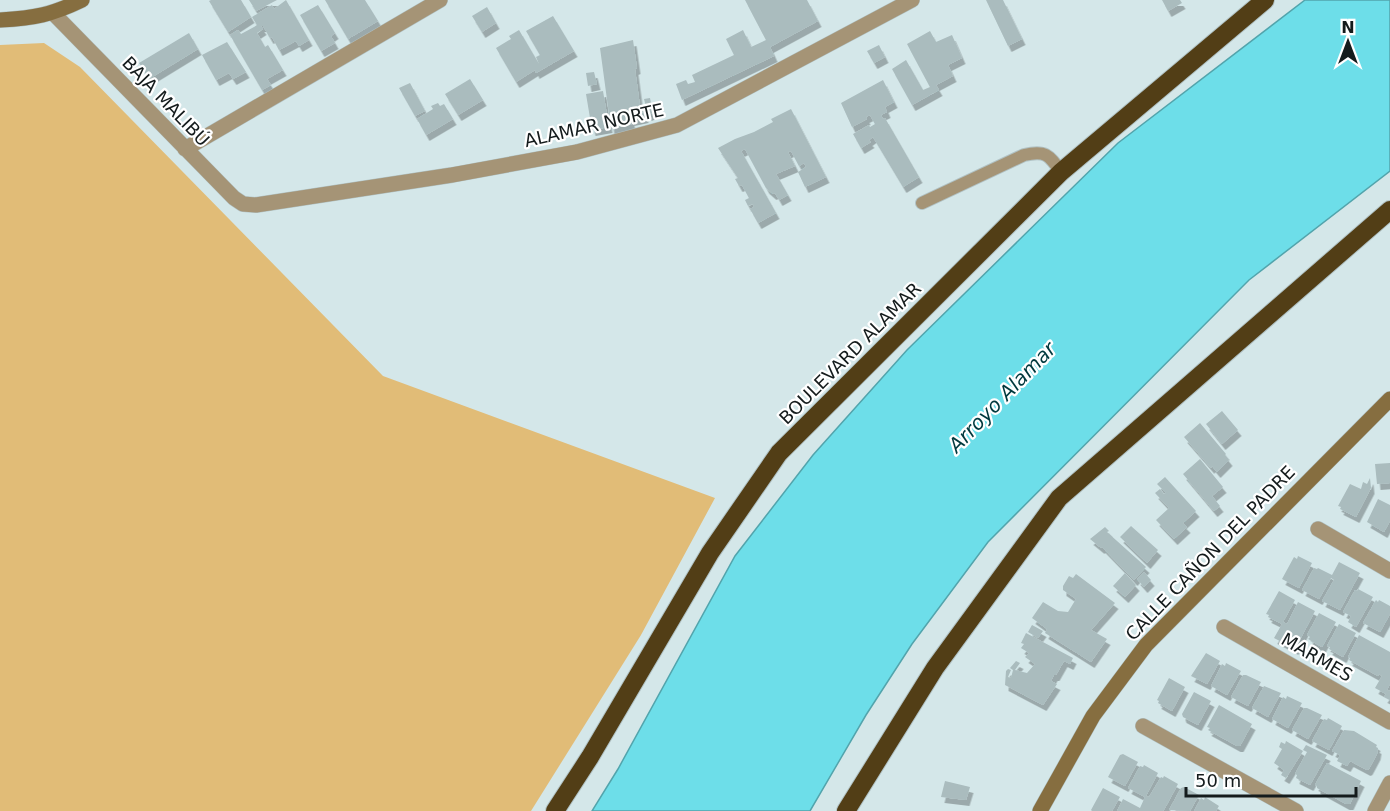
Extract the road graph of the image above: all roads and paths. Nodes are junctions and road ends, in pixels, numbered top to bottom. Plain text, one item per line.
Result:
1 (82, 0) edge
2 (440, 0) edge
3 (912, 0) edge
4 (1265, 0) edge
5 (54, 14) junction
6 (0, 20) edge
7 (185, 149) junction
8 (1061, 172) junction
9 (922, 203) dead end
10 (256, 205) joint
11 (1390, 210) edge
12 (1390, 399) edge
13 (1318, 529) dead end
14 (1390, 571) edge
15 (1224, 627) dead end
16 (1390, 722) edge
17 (1143, 726) dead end
18 (1390, 783) edge
19 (555, 811) edge
20 (846, 811) edge
21 (1040, 811) edge
22 (1296, 811) edge
23 (1375, 811) edge

1 - 5 street
2 - 7 street
3 - 10 street, ALAMAR NORTE
4 - 8 highway, BOULEVARD ALAMAR
5 - 6 street
5 - 7 street, BAJA MALIBÚ
7 - 10 street, BAJA MALIBÚ
8 - 9 lane
8 - 19 highway, BOULEVARD ALAMAR
11 - 20 highway
12 - 21 street, CALLE CAÑON DEL PADRE
13 - 14 street
15 - 16 street, MARMES
17 - 22 street
18 - 23 street

